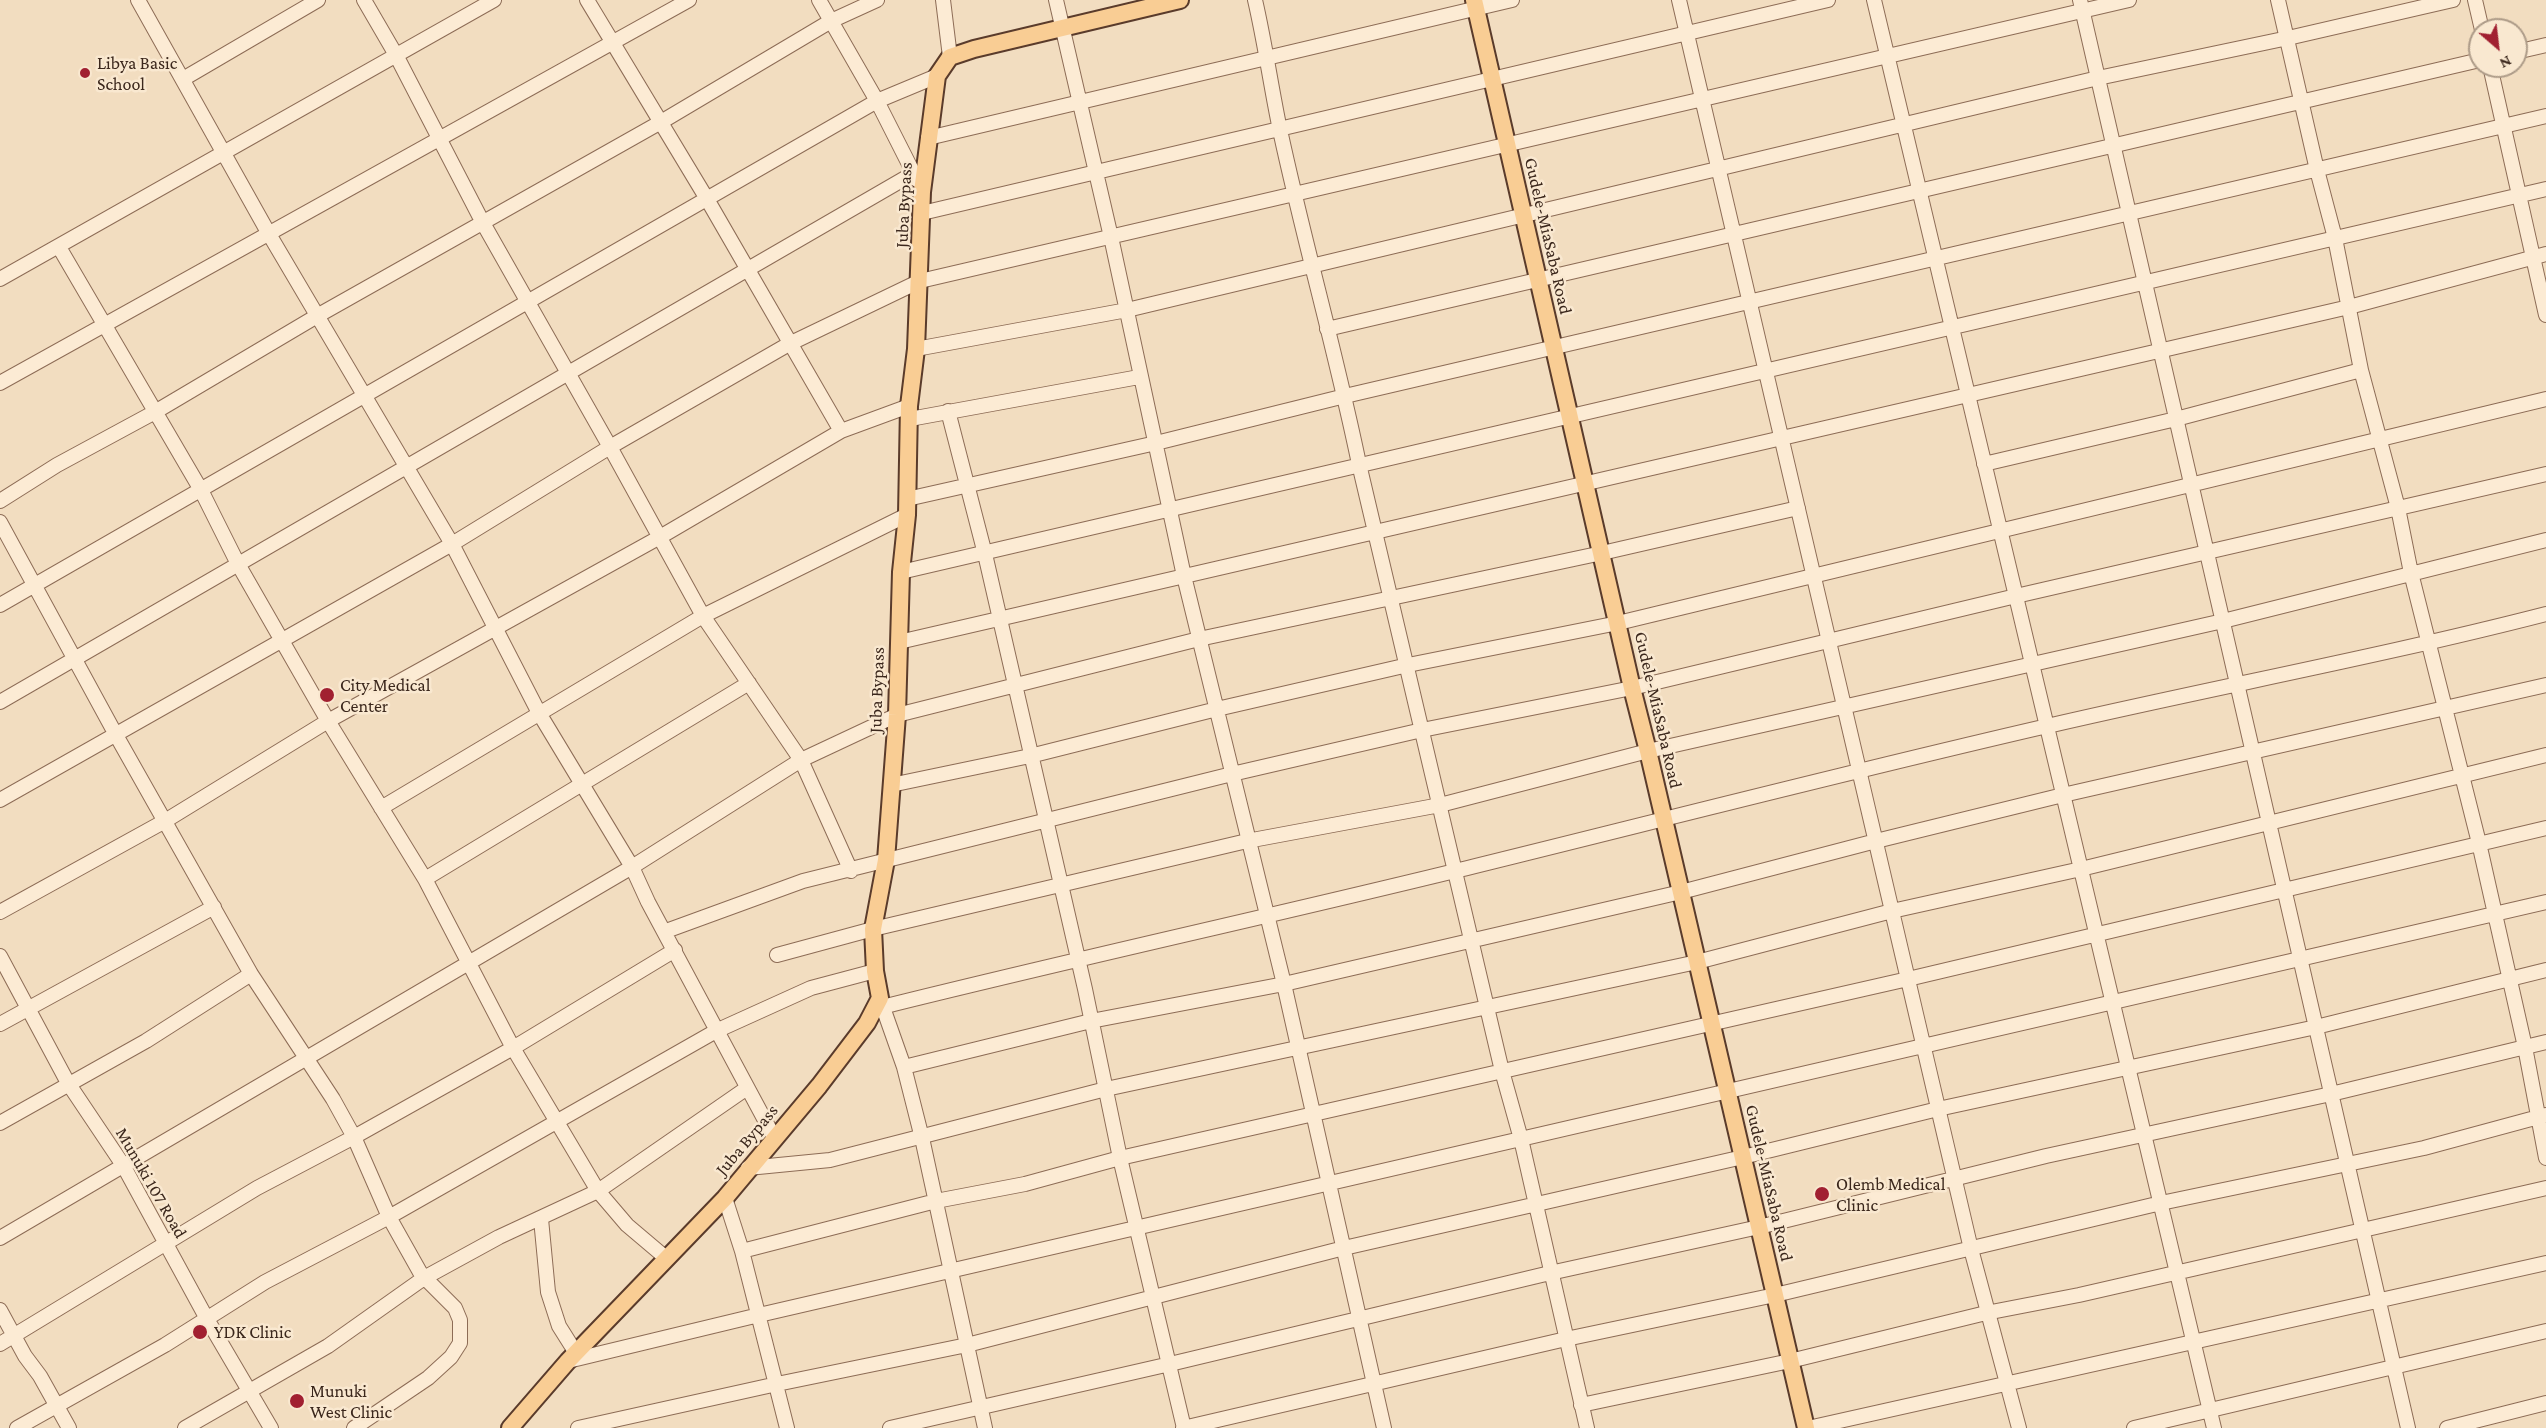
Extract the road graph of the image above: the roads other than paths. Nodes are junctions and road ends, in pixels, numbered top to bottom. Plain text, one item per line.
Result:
1 (138, 0) edge
2 (318, 0) edge
3 (364, 0) edge
4 (494, 0) edge
5 (587, 0) edge
6 (689, 0) edge
7 (819, 0) edge
8 (877, 0) edge
9 (943, 0) edge
10 (1056, 0) edge
11 (1180, 0) edge
12 (1255, 0) edge
13 (1512, 0) edge
14 (1679, 0) edge
15 (1827, 0) edge
16 (1874, 0) edge
17 (2129, 0) edge
18 (2278, 0) edge
19 (2453, 0) edge
20 (2475, 0) edge
21 (1475, 4) edge
22 (2081, 5) edge
23 (2479, 18) edge
24 (831, 21) junction
25 (1063, 30) junction
26 (1687, 33) junction
27 (2288, 38) junction
28 (612, 43) junction
29 (2546, 45) edge
30 (2528, 49) edge
31 (396, 55) junction
32 (1268, 56) junction
33 (1887, 56) junction
34 (950, 57) junction
35 (2468, 63) edge
36 (937, 76) junction
37 (1492, 78) junction
38 (2098, 78) junction
39 (2492, 78) edge
40 (183, 79) junction
41 (1702, 99) junction
42 (1080, 101) junction
43 (878, 102) junction
44 (2301, 102) junction
45 (2546, 116) edge
46 (662, 122) junction
47 (1903, 124) junction
48 (2502, 127) junction
49 (1280, 128) junction
50 (928, 138) junction
51 (440, 139) junction
52 (1507, 144) junction
53 (2113, 145) junction
54 (225, 153) junction
55 (1719, 168) junction
56 (2317, 170) junction
57 (1096, 171) junction
58 (914, 173) junction
59 (2546, 189) edge
60 (1919, 191) junction
61 (922, 192) junction
62 (1295, 194) junction
63 (2520, 195) junction
64 (707, 199) junction
65 (922, 213) junction
66 (2129, 214) junction
67 (1524, 215) junction
68 (483, 223) junction
69 (269, 234) junction
70 (1734, 234) junction
71 (1111, 237) junction
72 (2335, 238) junction
73 (58, 247) junction
74 (2540, 256) edge
75 (1935, 259) junction
76 (1312, 266) junction
77 (747, 271) junction
78 (0, 279) edge
79 (1538, 279) junction
80 (920, 281) junction
81 (2145, 282) junction
82 (528, 302) junction
83 (1750, 302) junction
84 (2349, 307) junction
85 (1127, 310) junction
86 (2546, 315) edge
87 (317, 316) junction
88 (104, 326) junction
89 (1952, 327) junction
90 (1327, 329) junction
91 (789, 344) junction
92 (1554, 348) junction
93 (916, 349) junction
94 (2160, 350) junction
95 (1766, 370) junction
96 (2361, 370) junction
97 (568, 373) junction
98 (1139, 377) junction
99 (0, 383) edge
100 (1968, 395) junction
101 (365, 396) junction
102 (1345, 396) junction
103 (2546, 399) edge
104 (948, 411) junction
105 (155, 412) junction
106 (910, 412) junction
107 (1570, 415) junction
108 (2176, 419) junction
109 (841, 431) junction
110 (1782, 438) junction
111 (2380, 440) junction
112 (1156, 443) junction
113 (610, 447) junction
114 (1359, 464) junction
115 (1984, 464) junction
116 (408, 466) junction
117 (2546, 474) edge
118 (1586, 483) junction
119 (966, 485) junction
120 (2191, 485) junction
121 (201, 490) junction
122 (0, 501) edge
123 (907, 507) junction
124 (1170, 508) junction
125 (1798, 508) junction
126 (2398, 508) junction
127 (0, 522) edge
128 (2000, 531) junction
129 (1375, 532) junction
130 (660, 537) junction
131 (2546, 540) edge
132 (452, 544) junction
133 (1602, 553) junction
134 (985, 554) junction
135 (2207, 554) junction
136 (238, 564) junction
137 (901, 572) junction
138 (2411, 573) junction
139 (1184, 576) junction
140 (1814, 577) junction
141 (33, 586) junction
142 (2016, 596) junction
143 (1391, 598) junction
144 (0, 605) edge
145 (2546, 614) edge
146 (703, 616) junction
147 (999, 619) junction
148 (2223, 621) junction
149 (1618, 623) junction
150 (497, 629) junction
151 (1199, 639) junction
152 (282, 640) junction
153 (1829, 641) junction
154 (899, 642) junction
155 (2429, 644) junction
156 (75, 659) junction
157 (2032, 663) junction
158 (1408, 665) junction
159 (749, 683) junction
160 (2237, 683) junction
161 (2546, 685) edge
162 (1014, 686) junction
163 (1632, 688) junction
164 (0, 702) edge
165 (1844, 707) junction
166 (1217, 709) junction
167 (2445, 709) junction
168 (539, 713) junction
169 (897, 716) junction
170 (328, 721) junction
171 (2047, 726) junction
172 (1422, 730) junction
173 (116, 735) junction
174 (1648, 751) junction
175 (2253, 752) junction
176 (2546, 755) edge
177 (1030, 756) junction
178 (801, 760) junction
179 (1859, 770) junction
180 (1232, 774) junction
181 (2462, 774) junction
182 (582, 782) junction
183 (891, 785) junction
184 (2063, 795) junction
185 (0, 800) edge
186 (1440, 805) junction
187 (381, 808) junction
188 (1664, 819) junction
189 (165, 821) junction
190 (1045, 821) junction
191 (2269, 823) junction
192 (2546, 828) edge
193 (1247, 841) junction
194 (1876, 841) junction
195 (2479, 843) junction
196 (886, 860) junction
197 (632, 867) junction
198 (2081, 869) junction
199 (851, 871) junction
200 (1455, 871) junction
201 (425, 879) junction
202 (1060, 885) junction
203 (2284, 890) junction
204 (1681, 892) junction
205 (2546, 902) edge
206 (214, 907) junction
207 (1892, 911) junction
208 (0, 912) edge
209 (2495, 914) junction
210 (1267, 915) junction
211 (873, 929) junction
212 (666, 931) junction
213 (2097, 934) junction
214 (1471, 939) junction
215 (675, 950) junction
216 (777, 955) dead end
217 (0, 956) edge
218 (1077, 958) junction
219 (2300, 959) junction
220 (467, 962) junction
221 (1697, 962) junction
222 (2546, 970) edge
223 (875, 971) junction
224 (251, 974) junction
225 (1908, 979) junction
226 (2508, 980) junction
227 (1284, 984) junction
228 (881, 1002) junction
229 (2113, 1002) junction
230 (29, 1007) junction
231 (1488, 1008) junction
232 (1091, 1022) junction
233 (0, 1024) edge
234 (1712, 1024) junction
235 (2316, 1027) junction
236 (717, 1031) junction
237 (2546, 1042) edge
238 (1923, 1046) junction
239 (1297, 1047) junction
240 (2525, 1047) junction
241 (513, 1048) junction
242 (304, 1057) junction
243 (904, 1067) junction
244 (2128, 1067) junction
245 (1503, 1071) junction
246 (68, 1083) junction
247 (747, 1088) junction
248 (1106, 1089) junction
249 (1727, 1091) junction
250 (2331, 1094) junction
251 (1938, 1109) junction
252 (1313, 1116) junction
253 (2542, 1116) edge
254 (557, 1122) junction
255 (0, 1123) edge
256 (2145, 1135) junction
257 (354, 1137) junction
258 (922, 1138) junction
259 (775, 1139) junction
260 (1521, 1139) junction
261 (1743, 1157) junction
262 (1120, 1158) junction
263 (2546, 1158) edge
264 (2348, 1163) junction
265 (123, 1165) junction
266 (748, 1168) junction
267 (1955, 1179) junction
268 (1329, 1183) junction
269 (2546, 1188) edge
270 (598, 1191) junction
271 (725, 1198) junction
272 (936, 1201) junction
273 (2161, 1203) junction
274 (1534, 1205) junction
275 (389, 1217) junction
276 (541, 1219) junction
277 (1137, 1227) junction
278 (1759, 1227) junction
279 (2363, 1231) junction
280 (0, 1238) edge
281 (165, 1244) junction
282 (1344, 1248) junction
283 (1971, 1250) junction
284 (742, 1251) junction
285 (666, 1258) junction
286 (2546, 1263) edge
287 (2177, 1271) junction
288 (950, 1272) junction
289 (1550, 1273) junction
290 (424, 1278) junction
291 (1775, 1295) junction
292 (1153, 1296) junction
293 (2379, 1300) junction
294 (0, 1310) edge
295 (1986, 1313) junction
296 (759, 1315) junction
297 (207, 1319) junction
298 (1359, 1319) junction
299 (2546, 1331) edge
300 (15, 1336) junction
301 (1566, 1339) junction
302 (2194, 1342) junction
303 (0, 1344) edge
304 (967, 1345) junction
305 (572, 1357) junction
306 (1790, 1361) junction
307 (1170, 1364) junction
308 (2395, 1367) junction
309 (2007, 1382) junction
310 (777, 1384) junction
311 (1375, 1384) junction
312 (249, 1390) junction
313 (2546, 1404) edge
314 (1581, 1405) junction
315 (57, 1406) junction
316 (980, 1407) junction
317 (2210, 1410) junction
318 (585, 1427) edge
319 (17, 1428) edge
320 (69, 1428) edge
321 (184, 1428) edge
322 (270, 1428) edge
323 (354, 1428) edge
324 (510, 1428) edge
325 (787, 1428) edge
326 (890, 1428) edge
327 (985, 1428) edge
328 (1184, 1428) edge
329 (1384, 1428) edge
330 (1587, 1428) edge
331 (1807, 1428) edge
332 (2019, 1428) edge
333 (2134, 1428) edge
334 (2214, 1428) edge
335 (2408, 1428) edge
336 (2447, 1428) edge

1 - 40 street
2 - 40 street
3 - 31 street
4 - 31 street
5 - 28 street
6 - 28 street
7 - 24 street
8 - 24 street
9 - 34 street
10 - 25 street
11 - 25 main road
12 - 32 street
13 - 21 street
14 - 26 street
15 - 26 street
16 - 33 street
17 - 22 street
18 - 27 street
19 - 27 street
20 - 23 street
21 - 32 street
21 - 37 main road, Gudele-MiaSaba Road
22 - 33 street
22 - 38 street
24 - 43 street
24 - 46 street
25 - 34 main road
25 - 42 street
26 - 37 street
26 - 41 street
27 - 38 street
27 - 44 street
28 - 46 street
28 - 51 street
29 - 30 street
31 - 51 street
31 - 54 street
32 - 42 street
32 - 49 street
33 - 41 street
33 - 47 street
34 - 36 main road, Juba Bypass
35 - 44 street
36 - 43 street
36 - 50 main road, Juba Bypass
37 - 49 street
37 - 52 main road, Gudele-MiaSaba Road
38 - 47 street
38 - 53 street
39 - 48 street
40 - 54 street
41 - 52 street
41 - 55 street
42 - 50 street
42 - 57 street
43 - 58 street
43 - 64 street
44 - 53 street
44 - 56 street
45 - 48 street
46 - 64 street
46 - 68 street
47 - 55 street
47 - 60 street
48 - 56 street
48 - 63 street
49 - 57 street
49 - 62 street
50 - 61 main road, Juba Bypass
51 - 68 street
51 - 69 street
52 - 62 street
52 - 67 main road, Gudele-MiaSaba Road
53 - 60 street
53 - 66 street
54 - 69 street
54 - 73 street
55 - 67 street
55 - 70 street
56 - 66 street
56 - 72 street
57 - 65 street
57 - 71 street
58 - 61 street
58 - 77 street
59 - 63 street
60 - 70 street
60 - 75 street
61 - 65 main road, Juba Bypass
62 - 71 street
62 - 76 street
63 - 72 street
63 - 74 street
64 - 77 street
64 - 82 street
65 - 80 main road, Juba Bypass
66 - 75 street
66 - 81 street
67 - 76 street
67 - 79 main road, Gudele-MiaSaba Road
68 - 82 street
68 - 87 street
69 - 87 street
69 - 88 street
70 - 79 street
70 - 83 street
71 - 80 street
71 - 85 street
72 - 81 street
72 - 84 street
73 - 78 street
73 - 88 street
74 - 84 street
74 - 86 street
75 - 83 street
75 - 89 street
76 - 85 street
76 - 90 street
77 - 91 street
77 - 97 street
79 - 90 street
79 - 92 main road, Gudele-MiaSaba Road
80 - 91 street
80 - 93 main road, Juba Bypass
81 - 89 street
81 - 94 street
82 - 97 street
82 - 101 street
83 - 92 street
83 - 95 street
84 - 94 street
84 - 96 street
85 - 93 street
85 - 98 street
87 - 101 street
87 - 105 street
88 - 99 street
88 - 105 street
89 - 95 street
89 - 100 street
90 - 102 street
91 - 109 street
91 - 113 street
92 - 102 street
92 - 107 main road, Gudele-MiaSaba Road
93 - 106 main road, Juba Bypass
94 - 100 street
94 - 108 street
95 - 107 street
95 - 110 street
96 - 108 street
96 - 111 street
97 - 113 street
97 - 116 street
98 - 104 street
98 - 112 street
100 - 110 street
100 - 115 street
101 - 116 street
101 - 121 street
102 - 112 street
102 - 114 street
103 - 111 street
104 - 106 street
104 - 119 street
105 - 121 street
105 - 122 street
106 - 109 street
106 - 123 main road, Juba Bypass
107 - 114 street
107 - 118 main road, Gudele-MiaSaba Road
108 - 115 street
108 - 120 street
109 - 130 street
110 - 118 street
110 - 125 street
111 - 120 street
111 - 126 street
112 - 119 street
112 - 124 street
113 - 130 street
113 - 132 street
114 - 124 street
114 - 129 street
115 - 128 street
116 - 132 street
116 - 136 street
117 - 126 street
118 - 129 street
118 - 133 main road, Gudele-MiaSaba Road
119 - 123 street
119 - 134 street
120 - 128 street
120 - 135 street
121 - 136 street
121 - 141 street
123 - 137 main road, Juba Bypass
123 - 146 street
124 - 134 street
124 - 139 street
125 - 133 street
125 - 140 street
126 - 135 street
126 - 138 street
127 - 141 street
128 - 140 street
128 - 142 street
129 - 139 street
129 - 143 street
130 - 146 street
130 - 150 street
131 - 138 street
132 - 150 street
132 - 152 street
133 - 143 street
133 - 149 main road, Gudele-MiaSaba Road
134 - 137 street
134 - 147 street
135 - 142 street
135 - 148 street
136 - 152 street
136 - 156 street
137 - 154 main road, Juba Bypass
138 - 148 street
138 - 155 street
139 - 147 street
139 - 151 street
140 - 149 street
140 - 153 street
141 - 144 street
141 - 156 street
142 - 153 street
142 - 157 street
143 - 151 street
143 - 158 street
145 - 155 street
146 - 159 street
146 - 168 street
147 - 154 street
147 - 162 street
148 - 157 street
148 - 160 street
149 - 158 street
149 - 163 main road, Gudele-MiaSaba Road
150 - 168 street
150 - 170 street
151 - 162 street
151 - 166 street
152 - 170 street
152 - 173 street
153 - 163 street
153 - 165 street
154 - 169 main road, Juba Bypass
155 - 160 street
155 - 167 street
156 - 164 street
156 - 173 street
157 - 165 street
157 - 171 street
158 - 166 street
158 - 172 street
159 - 178 street
159 - 182 street
160 - 171 street
160 - 175 street
161 - 167 street
162 - 169 street
162 - 177 street
163 - 172 street
163 - 174 main road, Gudele-MiaSaba Road
165 - 174 street
165 - 179 street
166 - 177 street
166 - 180 street
167 - 175 street
167 - 181 street
168 - 182 street
168 - 187 street
169 - 178 street
169 - 183 main road, Juba Bypass
170 - 187 street
170 - 189 street
171 - 179 street
171 - 184 street
172 - 180 street
172 - 186 street
173 - 185 street
173 - 189 street
174 - 186 street
174 - 188 main road, Gudele-MiaSaba Road
175 - 184 street
175 - 191 street
176 - 181 street
177 - 183 street
177 - 190 street
178 - 197 street
178 - 199 street
179 - 188 street
179 - 194 street
180 - 190 street
180 - 193 street
181 - 191 street
181 - 195 street
182 - 197 street
182 - 201 street
183 - 196 main road, Juba Bypass
184 - 194 street
184 - 198 street
186 - 193 street
186 - 200 street
187 - 201 street
188 - 200 street
188 - 204 main road, Gudele-MiaSaba Road
189 - 206 street
189 - 208 street
190 - 196 street
190 - 202 street
191 - 198 street
191 - 203 street
192 - 195 street
193 - 202 street
193 - 210 street
194 - 204 street
194 - 207 street
195 - 203 street
195 - 209 street
196 - 199 street
196 - 211 main road, Juba Bypass
197 - 212 street
197 - 220 street
198 - 207 street
198 - 213 street
199 - 212 street
200 - 210 street
200 - 214 street
201 - 220 street
202 - 211 street
202 - 218 street
203 - 213 street
203 - 219 street
204 - 214 street
204 - 221 main road, Gudele-MiaSaba Road
205 - 209 street
206 - 224 street
206 - 230 street
207 - 221 street
207 - 225 street
209 - 219 street
209 - 226 street
210 - 218 street
210 - 227 street
211 - 216 street
211 - 223 main road, Juba Bypass
212 - 215 street
213 - 225 street
213 - 229 street
214 - 227 street
214 - 231 street
215 - 236 street
215 - 241 street
217 - 230 street, Munuki 107 Road
218 - 228 street
218 - 232 street
219 - 229 street
219 - 235 street
220 - 241 street
220 - 242 street
221 - 231 street
221 - 234 main road, Gudele-MiaSaba Road
222 - 226 street
223 - 228 main road, Juba Bypass
223 - 236 street
224 - 242 street
224 - 246 street
225 - 234 street
225 - 238 street
226 - 235 street
226 - 240 street
227 - 232 street
227 - 239 street
228 - 243 street
228 - 259 main road, Juba Bypass
229 - 238 street
229 - 244 street
230 - 233 street
230 - 246 street, Munuki 107 Road
231 - 239 street
231 - 245 street
232 - 243 street
232 - 248 street
234 - 245 street
234 - 249 main road, Gudele-MiaSaba Road
235 - 244 street
235 - 250 street
236 - 247 street
236 - 254 street
237 - 240 street
238 - 249 street
238 - 251 street
239 - 248 street
239 - 252 street
240 - 250 street
240 - 253 street
241 - 254 street
241 - 257 street
242 - 257 street
242 - 265 street
243 - 258 street
244 - 251 street
244 - 256 street
245 - 252 street
245 - 260 street
246 - 255 street
246 - 265 street, Munuki 107 Road
247 - 259 street
247 - 270 street
248 - 258 street
248 - 262 street
249 - 260 street
249 - 261 main road, Gudele-MiaSaba Road
250 - 256 street
250 - 264 street
251 - 261 street
251 - 267 street
252 - 262 street
252 - 268 street
253 - 263 street
253 - 264 street
254 - 270 street
254 - 275 street
256 - 267 street
256 - 273 street
257 - 275 street
257 - 281 street
258 - 266 street
258 - 272 street
259 - 266 main road, Juba Bypass
260 - 268 street
260 - 274 street
261 - 274 street
261 - 278 main road, Gudele-MiaSaba Road
262 - 272 street
262 - 277 street
264 - 273 street
264 - 279 street
265 - 280 street
265 - 281 street, Munuki 107 Road
266 - 271 main road, Juba Bypass
267 - 278 street
267 - 283 street
268 - 277 street
268 - 282 street
269 - 279 street
270 - 276 street
270 - 285 street
271 - 284 street
271 - 285 main road, Juba Bypass
272 - 284 street
272 - 288 street
273 - 283 street
273 - 287 street
274 - 282 street
274 - 289 street
275 - 290 street
275 - 297 street
276 - 290 street
276 - 305 street
277 - 288 street
277 - 292 street
278 - 289 street
278 - 291 main road, Gudele-MiaSaba Road
279 - 287 street
279 - 293 street
281 - 297 street, Munuki 107 Road
281 - 300 street
282 - 292 street
282 - 298 street
283 - 291 street
283 - 295 street
284 - 296 street
285 - 305 main road, Juba Bypass
286 - 293 street
287 - 295 street
287 - 302 street
288 - 296 street
288 - 304 street
289 - 298 street
289 - 301 street
290 - 312 street
290 - 323 street
291 - 301 street
291 - 306 main road, Gudele-MiaSaba Road
292 - 304 street
292 - 307 street
293 - 302 street
293 - 308 street
294 - 300 street
295 - 306 street
295 - 309 street
296 - 305 street
296 - 310 street
297 - 312 street, Munuki 107 Road
297 - 315 street
298 - 307 street
298 - 311 street
299 - 308 street
300 - 303 street
300 - 315 street
301 - 311 street
301 - 314 street
302 - 309 street
302 - 317 street
304 - 310 street
304 - 316 street
305 - 324 main road, Juba Bypass
306 - 314 street
306 - 331 main road, Gudele-MiaSaba Road
307 - 316 street
307 - 328 street
308 - 317 street
308 - 335 street
309 - 331 street
309 - 332 street
310 - 318 street
310 - 325 street
311 - 328 street
311 - 329 street
312 - 321 street
312 - 322 street, Munuki 107 Road
313 - 336 street
314 - 330 street
315 - 319 street
315 - 320 street
316 - 326 street
316 - 327 street
317 - 333 street
317 - 334 street

